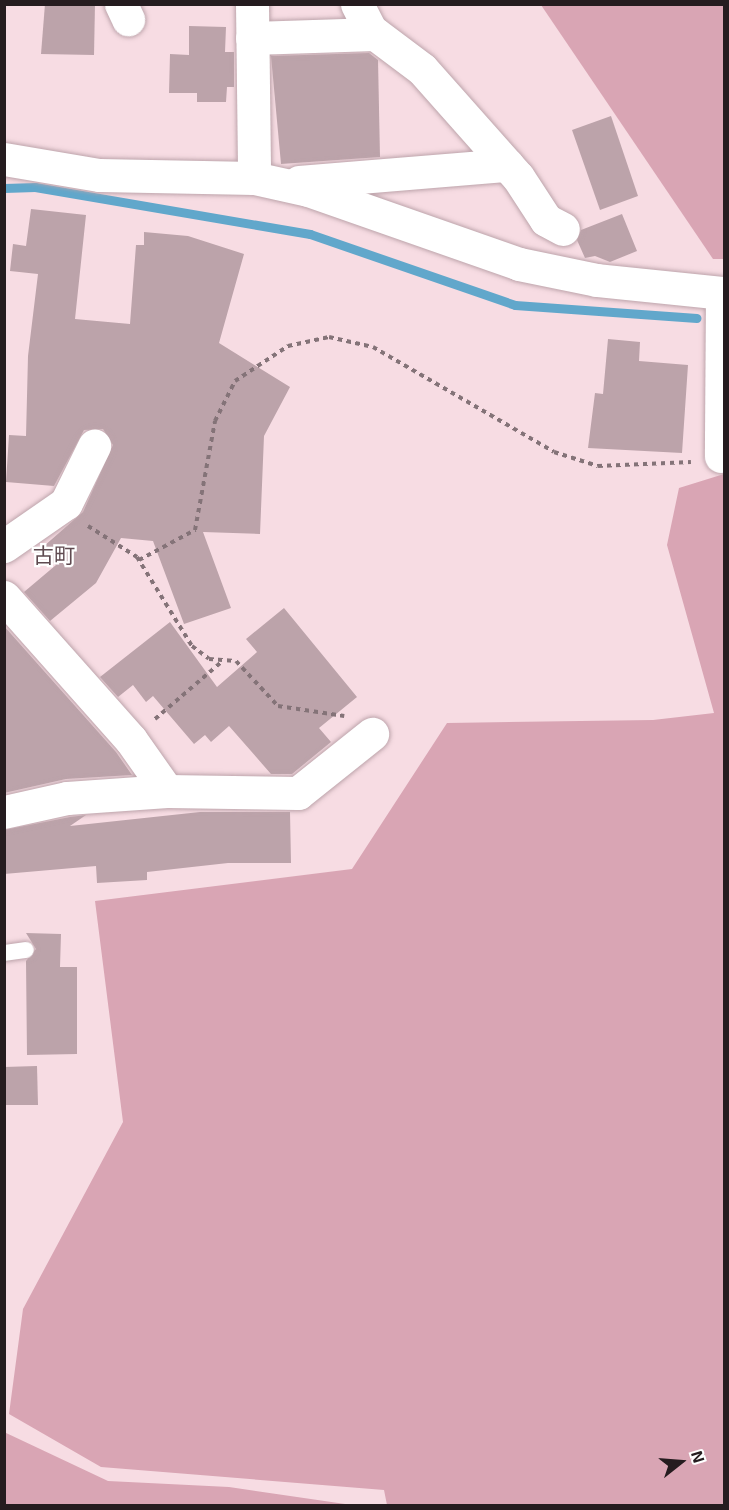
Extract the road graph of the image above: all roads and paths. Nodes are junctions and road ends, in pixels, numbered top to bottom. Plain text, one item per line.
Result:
1 (252, 4) edge
2 (357, 4) edge
3 (375, 34) junction
4 (252, 38) junction
5 (4, 159) edge
6 (507, 165) junction
7 (267, 181) junction
8 (563, 229) dead end
9 (94, 447) dead end
10 (721, 456) joint
11 (59, 508) junction
12 (4, 546) edge
13 (139, 560) junction
14 (4, 597) edge
15 (220, 663) junction
16 (372, 734) joint
17 (131, 740) junction
18 (167, 791) junction
19 (4, 812) edge
20 (26, 950) dead end
21 (4, 954) edge

1 - 4 street
2 - 3 street
3 - 4 street
3 - 6 street
4 - 7 street
5 - 7 street
6 - 7 street
6 - 8 street
7 - 10 street
9 - 11 street
10 - 13 path
11 - 12 street
11 - 13 path
13 - 15 path
14 - 17 street
15 - 16 path
15 - 17 path
16 - 18 street
17 - 18 street
18 - 19 street
20 - 21 lane

